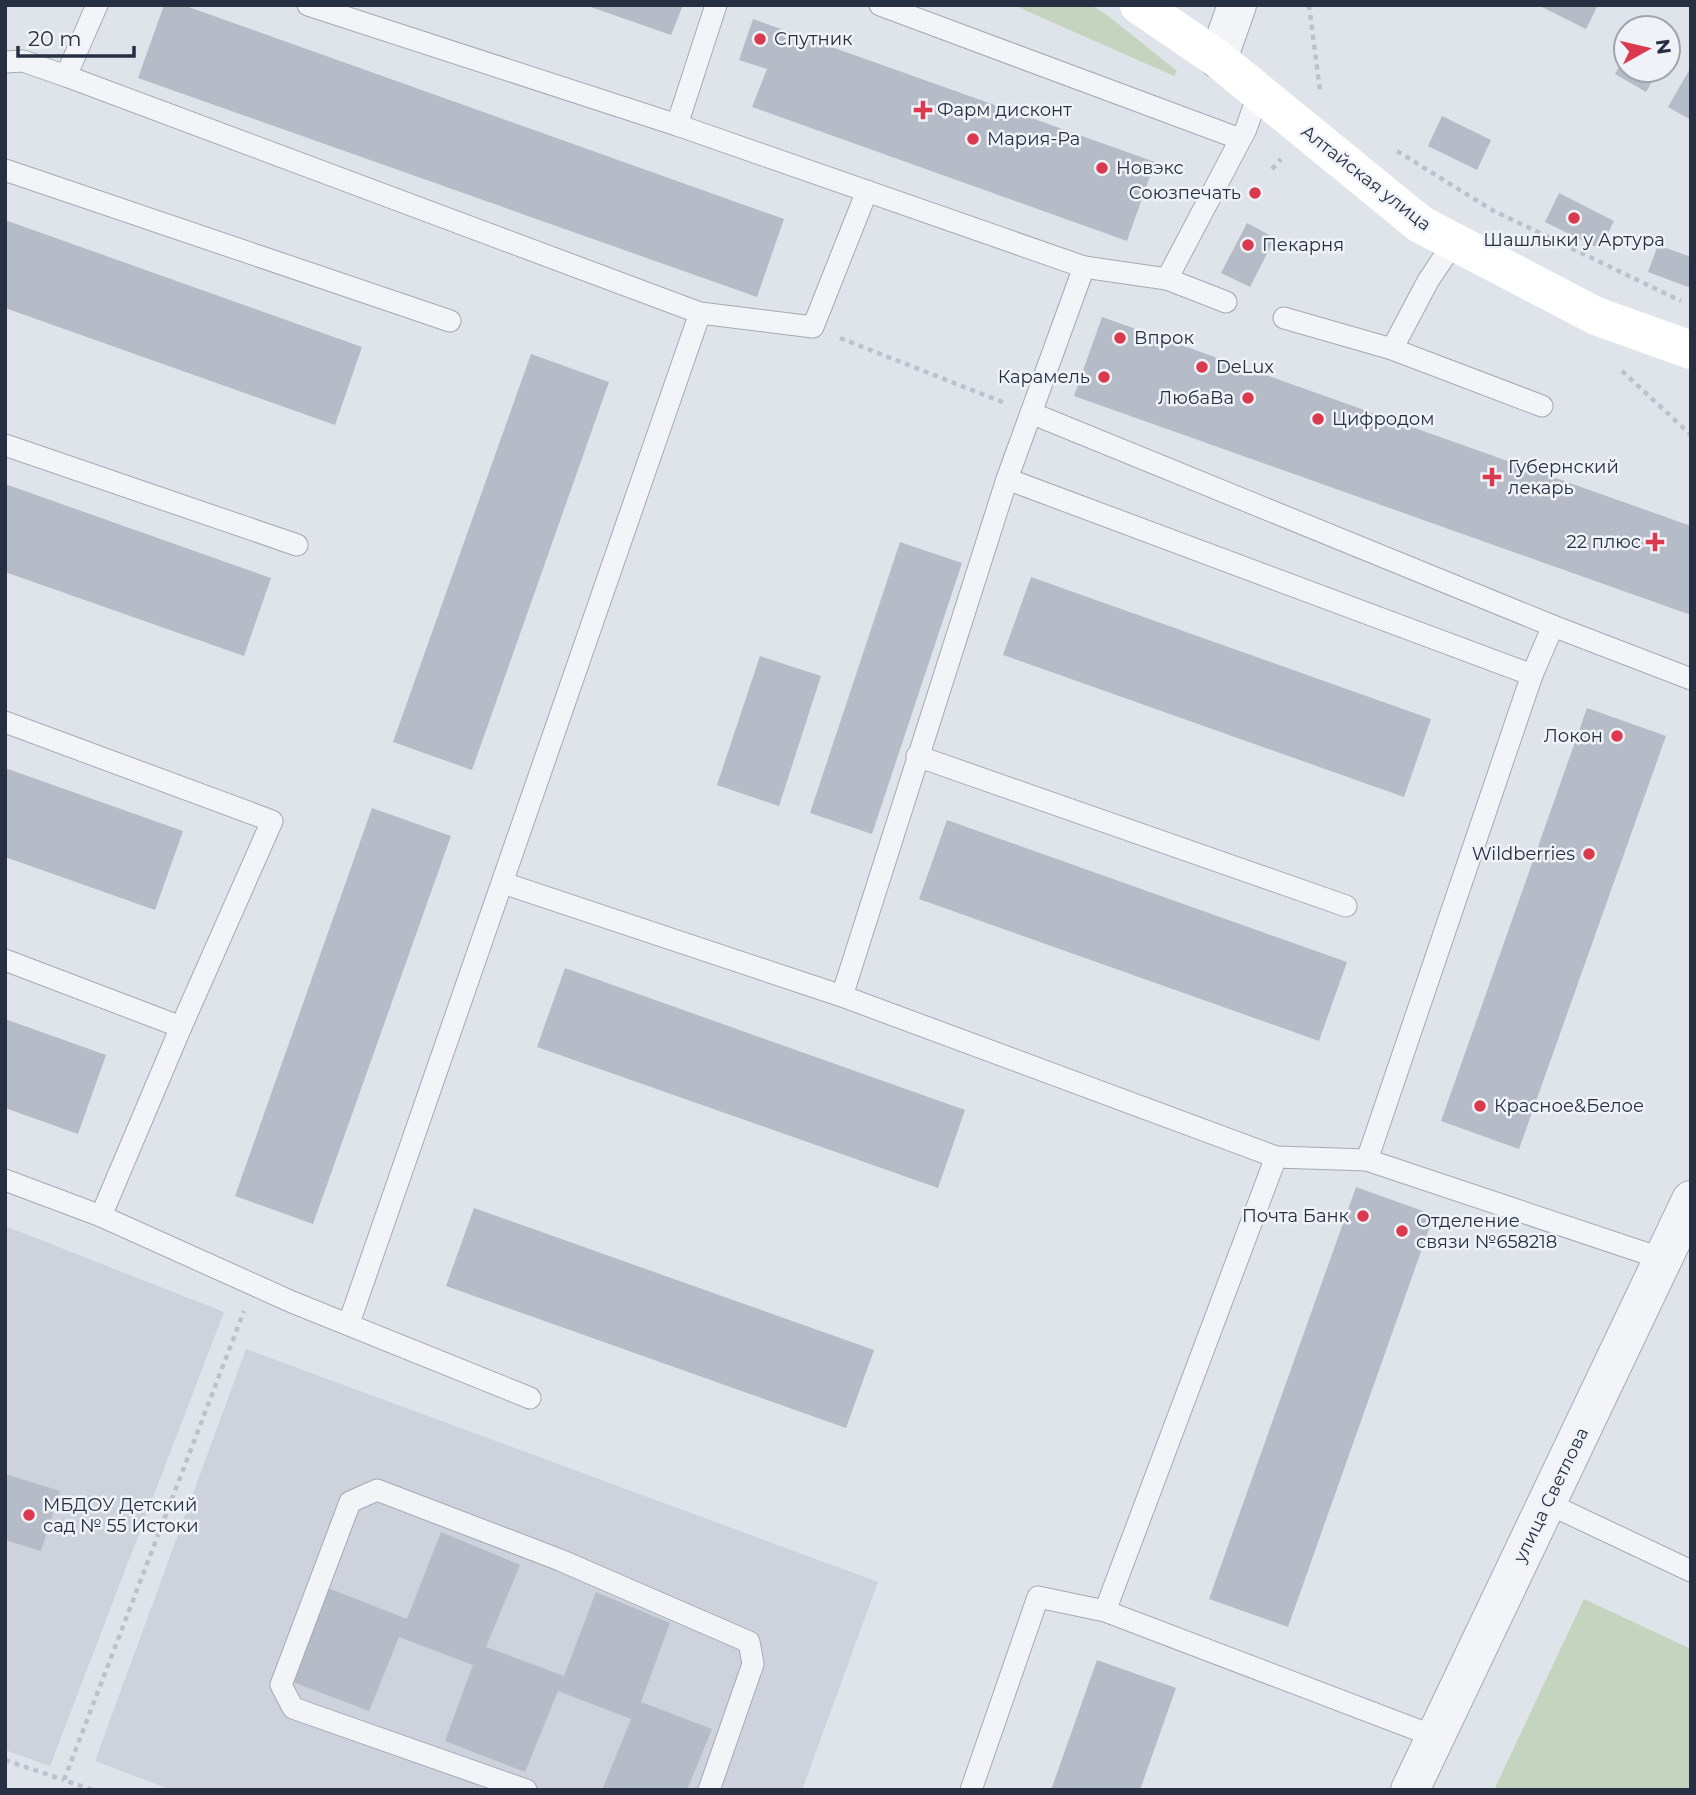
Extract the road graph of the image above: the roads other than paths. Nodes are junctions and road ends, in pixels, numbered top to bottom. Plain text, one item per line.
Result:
1 (97, 5) edge
2 (308, 5) edge
3 (716, 5) edge
4 (880, 5) edge
5 (1139, 5) edge
6 (1237, 5) edge
7 (1217, 59) junction
8 (5, 62) edge
9 (66, 76) junction
10 (1259, 92) junction
11 (677, 125) junction
12 (1240, 139) junction
13 (5, 170) edge
14 (867, 191) junction
15 (1454, 242) junction
16 (1084, 267) junction
17 (1167, 279) junction
18 (1226, 302) dead end
19 (700, 313) junction
20 (1284, 318) dead end
21 (450, 321) dead end
22 (1392, 349) junction
23 (1691, 351) edge
24 (1542, 407) dead end
25 (1031, 413) junction
26 (5, 445) edge
27 (1007, 480) junction
28 (298, 545) dead end
29 (1553, 626) junction
30 (1532, 675) junction
31 (1691, 679) edge
32 (5, 722) edge
33 (917, 756) junction
34 (503, 883) junction
35 (1346, 906) dead end
36 (5, 960) edge
37 (842, 996) junction
38 (181, 1027) junction
39 (1276, 1157) junction
40 (1367, 1160) junction
41 (5, 1180) edge
42 (1691, 1200) edge
43 (102, 1216) junction
44 (1663, 1259) junction
45 (349, 1323) junction
46 (530, 1398) dead end
47 (1547, 1503) junction
48 (1691, 1571) edge
49 (1105, 1611) junction
50 (1436, 1737) junction
51 (526, 1790) edge
52 (709, 1790) edge
53 (971, 1790) edge
54 (1410, 1790) edge

1 - 9 lane
2 - 11 lane
3 - 11 lane
4 - 12 lane
5 - 7 main road, Алтайская улица
6 - 7 street
7 - 10 main road, Алтайская улица
8 - 9 lane
9 - 19 lane
10 - 12 lane
10 - 15 main road, Алтайская улица
11 - 14 lane
12 - 17 lane
13 - 21 lane
14 - 16 lane
14 - 19 lane
15 - 22 lane
15 - 23 main road, Алтайская улица
16 - 17 lane
16 - 25 lane
17 - 18 lane
19 - 34 lane
20 - 22 lane
22 - 24 lane
25 - 27 lane
25 - 29 lane
26 - 28 lane
27 - 30 lane
27 - 33 lane
29 - 30 lane
29 - 31 lane
30 - 40 lane
32 - 38 lane
33 - 35 lane
33 - 37 lane
34 - 37 lane
34 - 45 lane
36 - 38 lane
37 - 39 lane
38 - 43 lane
39 - 40 lane
39 - 49 lane
40 - 44 lane
41 - 43 lane
42 - 44 street, улица Светлова
43 - 45 lane
44 - 47 street, улица Светлова
45 - 46 lane
47 - 48 lane
47 - 50 street, улица Светлова
49 - 50 lane
49 - 53 lane
50 - 54 street, улица Светлова
51 - 52 lane

